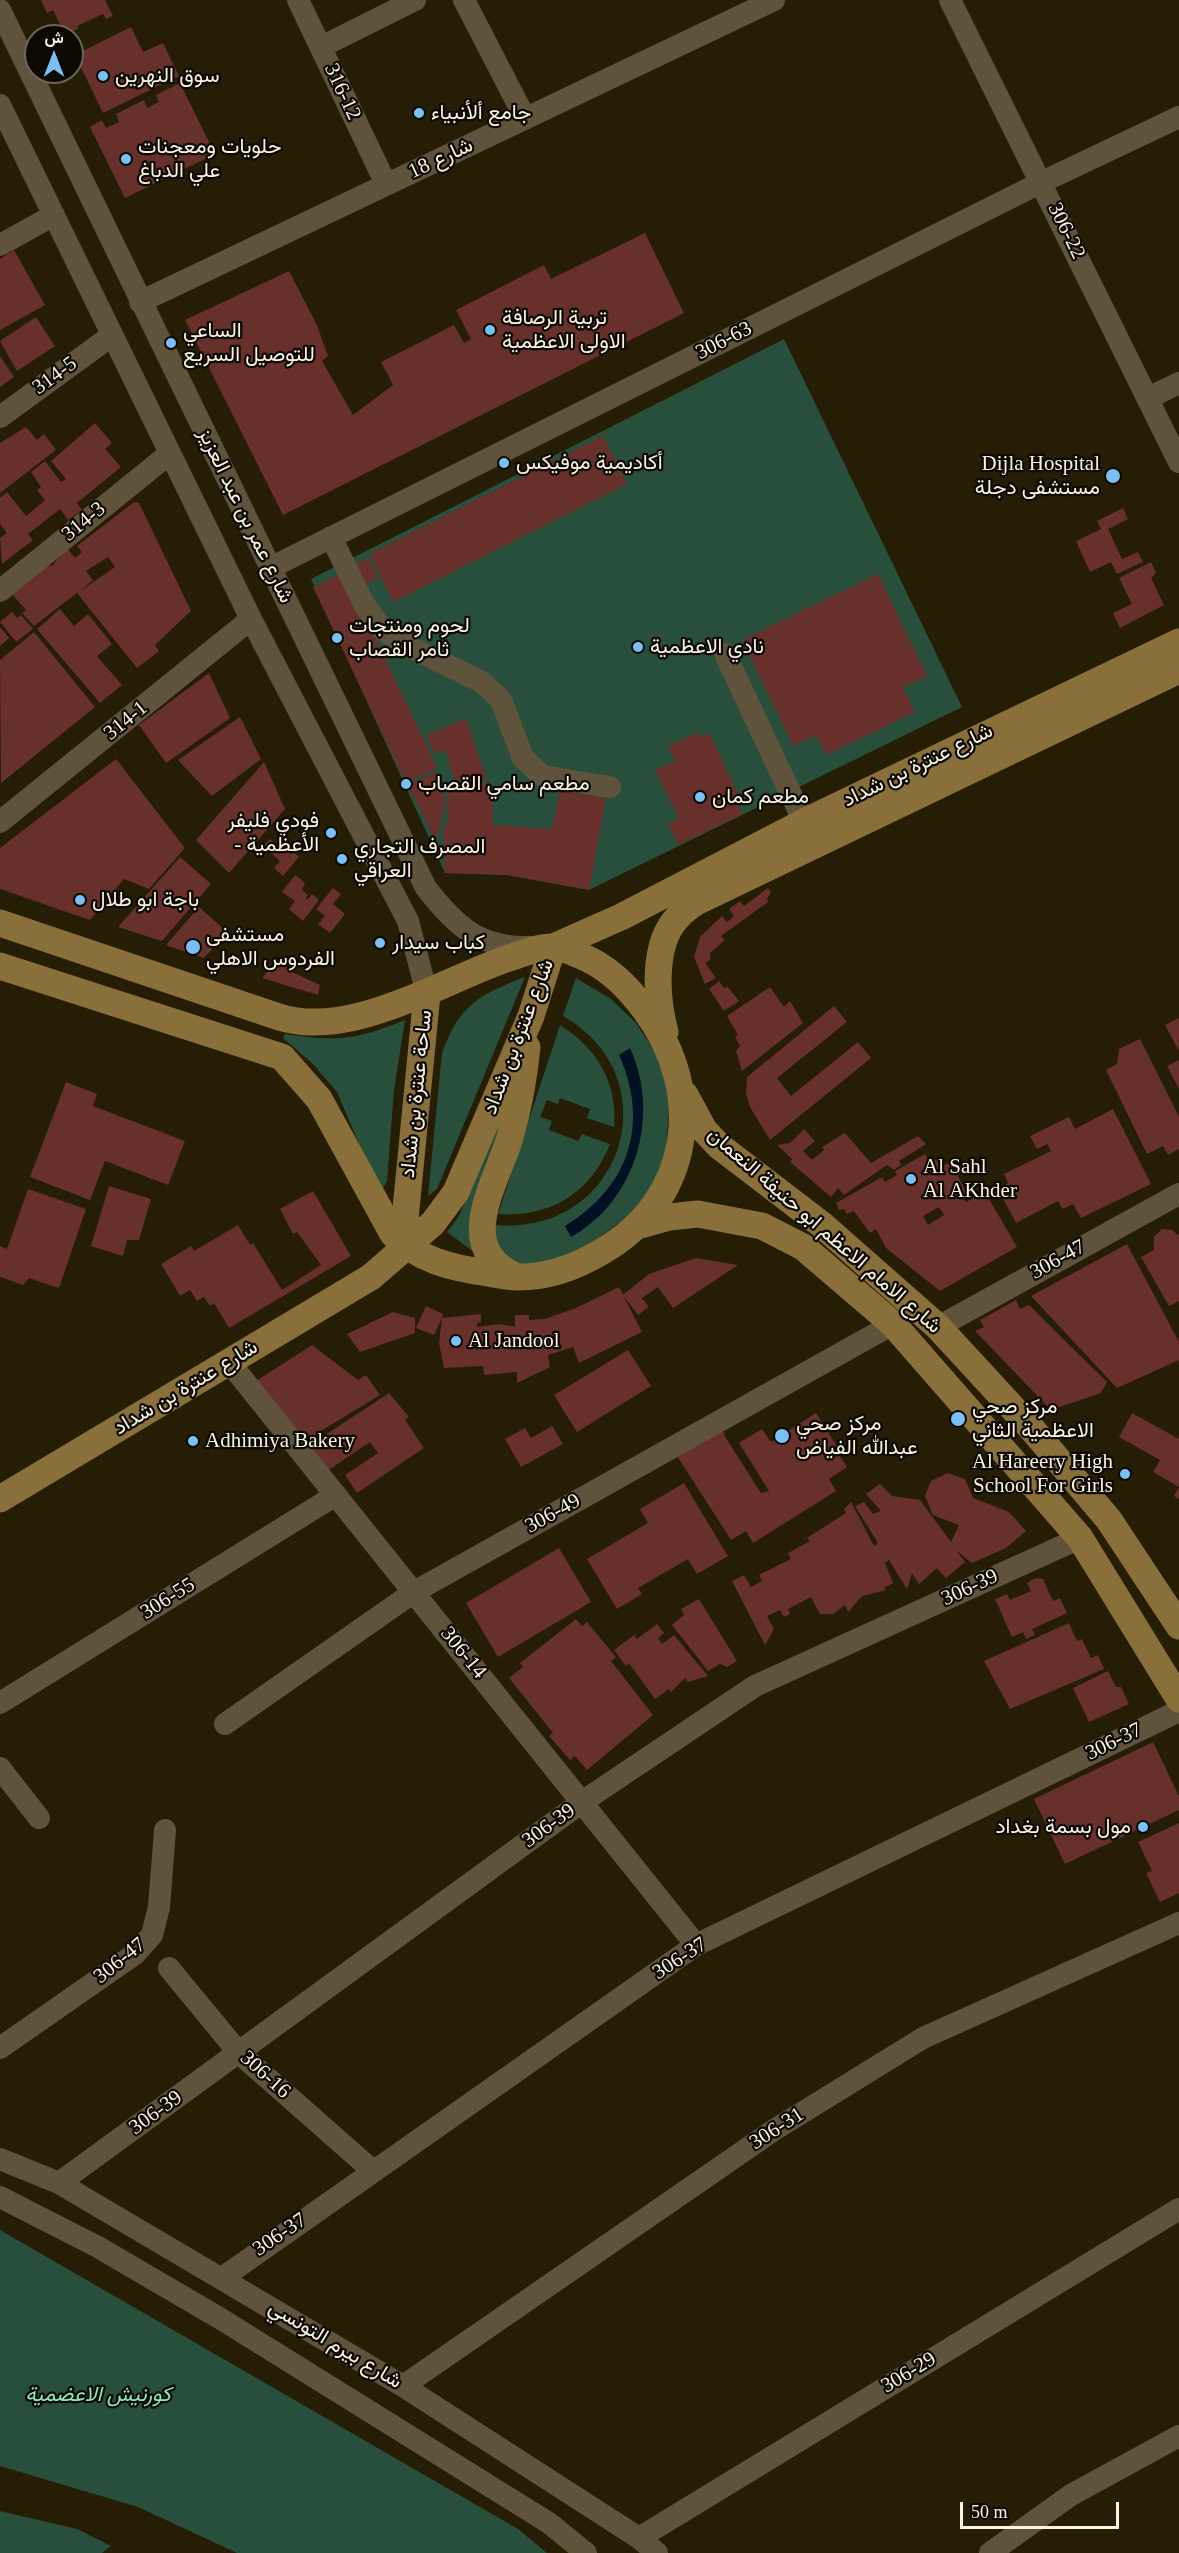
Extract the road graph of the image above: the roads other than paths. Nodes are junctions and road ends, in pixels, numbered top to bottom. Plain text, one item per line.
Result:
1 (298, 0) edge
2 (416, 0) edge
3 (464, 0) edge
4 (774, 0) edge
5 (950, 0) edge
6 (756, 5) edge
7 (0, 9) edge
8 (321, 48) junction
9 (0, 105) edge
10 (1179, 117) edge
11 (525, 118) junction
12 (1042, 182) junction
13 (386, 184) junction
14 (54, 215) junction
15 (0, 245) edge
16 (140, 302) junction
17 (111, 336) junction
18 (1179, 383) edge
19 (1148, 398) junction
20 (0, 417) edge
21 (169, 454) junction
22 (1179, 462) edge
23 (331, 537) junction
24 (270, 568) junction
25 (0, 591) edge
26 (251, 620) junction
27 (1179, 642) edge
28 (724, 654) dead end
29 (1179, 670) edge
30 (610, 787) dead end
31 (0, 822) edge
32 (804, 822) junction
33 (0, 923) edge
34 (553, 947) junction
35 (0, 966) edge
36 (427, 994) junction
37 (531, 1016) junction
38 (670, 1050) junction
39 (680, 1083) junction
40 (1179, 1194) edge
41 (637, 1226) junction
42 (406, 1248) junction
43 (518, 1278) junction
44 (893, 1324) junction
45 (938, 1327) junction
46 (229, 1362) junction
47 (336, 1495) junction
48 (0, 1499) edge
49 (1080, 1538) junction
50 (414, 1592) junction
51 (1179, 1626) edge
52 (1179, 1699) edge
53 (0, 1703) edge
54 (1179, 1711) edge
55 (225, 1724) dead end
56 (0, 1768) edge
57 (582, 1803) junction
58 (39, 1818) dead end
59 (165, 1830) dead end
60 (1179, 1923) edge
61 (696, 1946) junction
62 (169, 1968) dead end
63 (0, 2048) edge
64 (239, 2053) junction
65 (0, 2159) edge
66 (373, 2171) junction
67 (59, 2183) junction
68 (0, 2196) edge
69 (1179, 2209) edge
70 (222, 2278) junction
71 (403, 2386) junction
72 (1179, 2436) edge
73 (639, 2538) junction
74 (586, 2553) edge
75 (657, 2553) edge
76 (990, 2553) edge

1 - 8 street, 316-12
2 - 8 street
3 - 11 street
4 - 6 street, شارع 18
5 - 12 street, 306-22
6 - 11 street, شارع 18
7 - 16 street, شارع عمر بن عبد العزيز
8 - 13 street, 316-12
9 - 14 street, شارع عمر بن عبد العزيز
10 - 12 street, 306-63
11 - 13 street, شارع 18
12 - 19 street, 306-22
12 - 23 street, 306-63
13 - 16 street, شارع 18
14 - 15 street
14 - 17 street, شارع عمر بن عبد العزيز
16 - 24 street, شارع عمر بن عبد العزيز
17 - 20 street, 314-5
17 - 21 street, شارع عمر بن عبد العزيز
18 - 19 street
19 - 22 street, 306-22
21 - 25 street, 314-3
21 - 26 street, شارع عمر بن عبد العزيز
23 - 24 street, 306-63
23 - 30 street
24 - 34 street, شارع عمر بن عبد العزيز
26 - 31 street, 314-1
26 - 36 street, شارع عمر بن عبد العزيز
27 - 32 main road, شارع عنترة بن شداد
28 - 32 street
29 - 38 main road, شارع عنترة بن شداد
32 - 34 main road, شارع عنترة بن شداد
33 - 36 main road
34 - 36 main road, ساحة عنترة بن شداد
34 - 37 main road, شارع عنترة بن شداد
34 - 38 main road
35 - 42 main road
36 - 42 main road, ساحة عنترة بن شداد
37 - 42 main road, شارع عنترة بن شداد
37 - 43 main road
38 - 39 main road
39 - 41 main road
39 - 45 main road, شارع الامام الاعظم ابو حنيفة النعمان
40 - 45 street, 306-47
41 - 43 main road
41 - 44 main road, شارع الامام الاعظم ابو حنيفة النعمان
42 - 43 main road
42 - 46 main road, شارع عنترة بن شداد
44 - 49 main road, شارع الامام الاعظم ابو حنيفة النعمان
44 - 50 street, 306-49
45 - 51 main road, شارع الامام الاعظم ابو حنيفة النعمان
46 - 47 street, 306-14
46 - 48 main road, شارع عنترة بن شداد
47 - 50 street, 306-14
47 - 53 street, 306-55
49 - 52 main road, شارع الامام الاعظم ابو حنيفة النعمان
49 - 57 street, 306-39
50 - 55 street, 306-49
50 - 57 street, 306-14
54 - 61 street, 306-37
56 - 58 street
57 - 61 street, 306-14
57 - 64 street, 306-39
59 - 63 street, 306-47
60 - 71 street, 306-31
61 - 66 street, 306-37
62 - 64 street, 306-16
64 - 66 street, 306-16
64 - 67 street, 306-39
65 - 67 street, شارع بيرم التونسي
66 - 70 street, 306-37
67 - 70 street, شارع بيرم التونسي
68 - 74 street, شارع بيرم التونسي
69 - 73 street, 306-29
70 - 71 street, شارع بيرم التونسي
71 - 73 street, شارع بيرم التونسي
72 - 76 street
73 - 75 street, شارع بيرم التونسي

